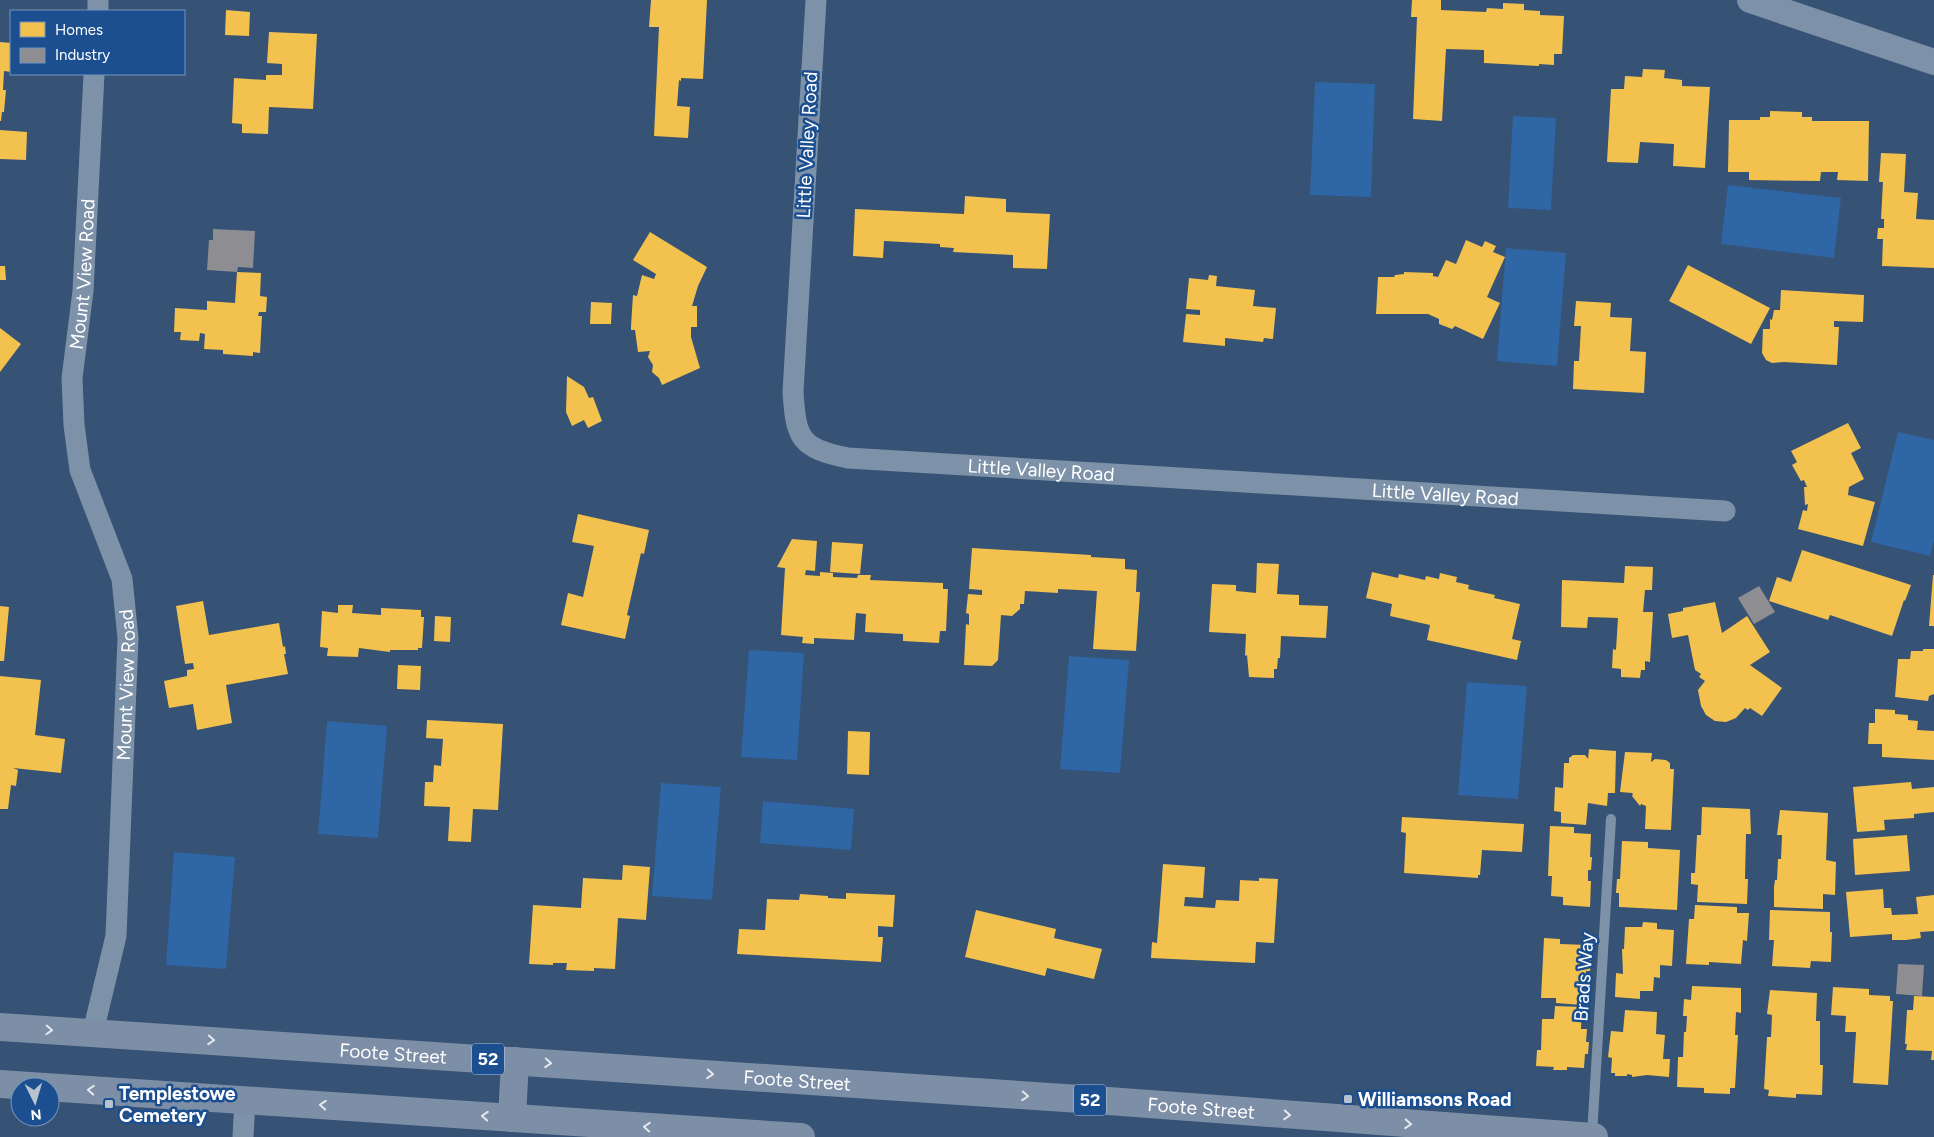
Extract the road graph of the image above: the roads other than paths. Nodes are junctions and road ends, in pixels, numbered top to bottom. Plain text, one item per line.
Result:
1 (816, 0) edge
2 (1750, 0) edge
3 (1934, 62) edge
4 (94, 75) edge
5 (1725, 511) dead end
6 (1611, 819) dead end
7 (0, 1027) edge
8 (93, 1032) junction
9 (515, 1061) junction
10 (0, 1084) edge
11 (245, 1100) junction
12 (512, 1118) junction
13 (243, 1137) edge
14 (801, 1137) edge
15 (1593, 1137) edge

1 - 5 street, Little Valley Road
2 - 3 street
4 - 8 street, Mount View Road
6 - 15 lane, Brads Way
7 -> 8 main road, Foote Street / 52
8 -> 9 main road, Foote Street / 52
9 - 12 main road
9 -> 15 main road, Foote Street / 52
11 -> 10 main road
12 -> 11 main road
11 - 13 street
14 -> 12 main road

